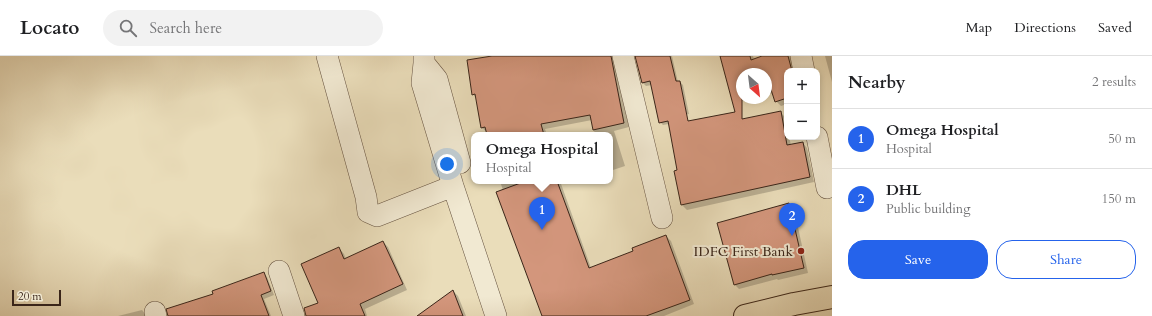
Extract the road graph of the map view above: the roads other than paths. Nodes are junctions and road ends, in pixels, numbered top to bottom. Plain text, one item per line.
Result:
1 (327, 56) edge
2 (623, 56) edge
3 (801, 56) edge
4 (424, 59) edge
5 (803, 68) edge
6 (818, 140) edge
7 (453, 186) junction
8 (827, 188) dead end
9 (662, 218) dead end
10 (279, 271) dead end
11 (832, 297) edge
12 (294, 316) edge
13 (496, 316) edge
14 (509, 316) edge
15 (745, 316) edge

1 - 7 street
2 - 9 street
3 - 5 street
4 - 7 street
4 - 14 street
6 - 8 street
7 - 13 street
10 - 12 street
11 - 15 main road

